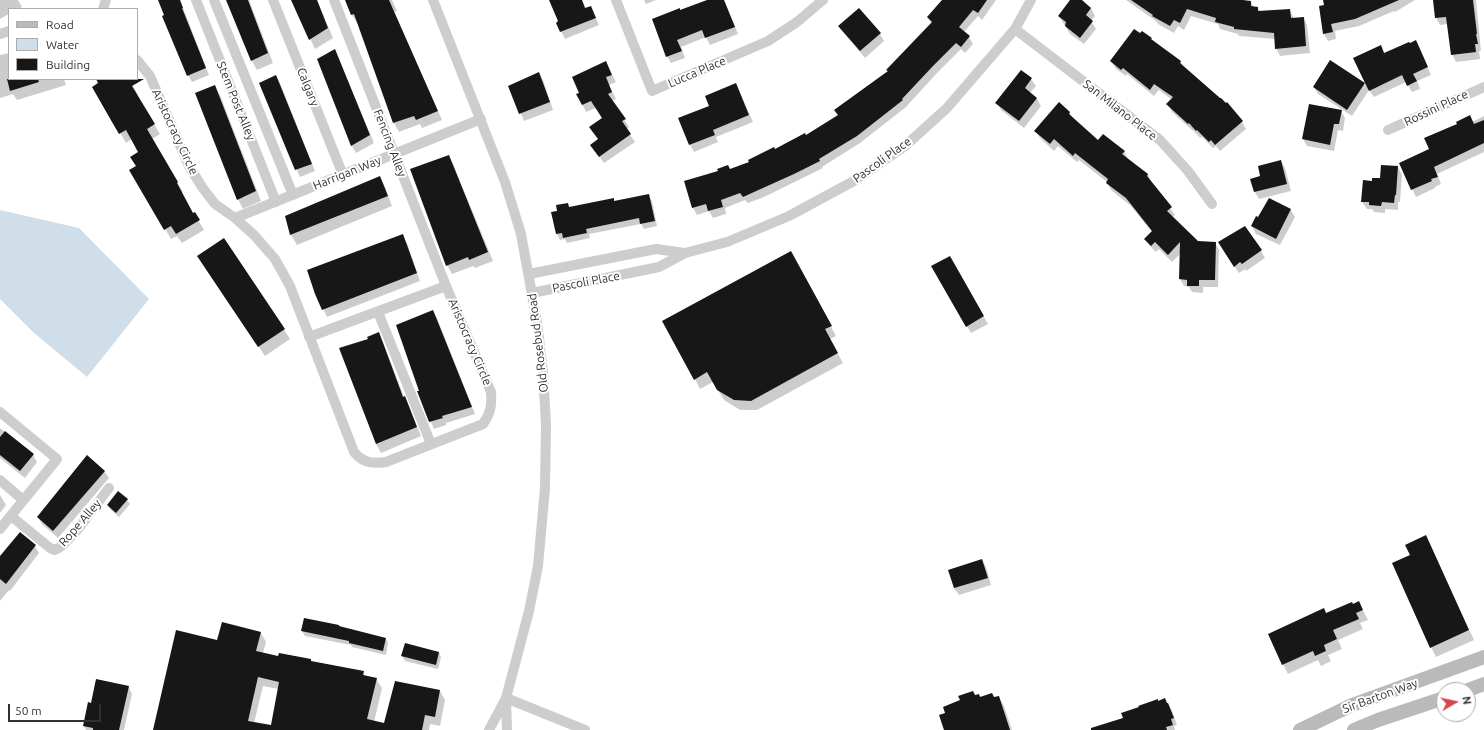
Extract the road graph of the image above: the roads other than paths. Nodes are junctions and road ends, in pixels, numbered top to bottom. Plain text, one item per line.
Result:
1 (196, 0) edge
2 (214, 0) edge
3 (273, 0) edge
4 (334, 0) edge
5 (433, 0) edge
6 (616, 0) edge
7 (823, 0) edge
8 (1031, 0) edge
9 (1015, 29) junction
10 (138, 61) edge
11 (1484, 87) edge
12 (481, 119) junction
13 (1388, 130) dead end
14 (394, 154) junction
15 (343, 175) junction
16 (294, 195) junction
17 (276, 202) junction
18 (1212, 204) dead end
19 (235, 218) junction
20 (685, 253) junction
21 (529, 274) junction
22 (446, 286) junction
23 (532, 293) junction
24 (378, 312) junction
25 (309, 337) junction
26 (0, 412) edge
27 (431, 444) junction
28 (0, 480) edge
29 (109, 488) dead end
30 (23, 500) junction
31 (11, 516) junction
32 (0, 529) edge
33 (1484, 657) edge
34 (506, 698) junction
35 (1436, 701) edge
36 (489, 730) edge
37 (507, 730) edge
38 (585, 730) edge
39 (1300, 730) edge
40 (1354, 730) edge

1 - 17 street, Stem Post Alley
2 - 16 street, Stem Post Alley
3 - 15 street, Calgary
4 - 14 street, Fencing Alley
5 - 12 street, Old Rosebud Road
6 - 7 street, Lucca Place
8 - 9 street, Pascoli Place
9 - 18 street, San Milano Place
9 - 20 street, Pascoli Place
10 - 19 street, Aristocracy Circle
11 - 13 street, Rossini Place
12 - 14 street, Harrigan Way
12 - 21 street, Old Rosebud Road
14 - 15 street, Harrigan Way
14 - 22 street, Fencing Alley
15 - 16 street, Harrigan Way
16 - 17 street, Harrigan Way
17 - 19 street, Harrigan Way
19 - 25 street, Aristocracy Circle
20 - 21 street, Pascoli Place
20 - 23 street, Pascoli Place
21 - 23 street, Old Rosebud Road
22 - 24 street, Aristocracy Circle
22 - 27 street, Aristocracy Circle
23 - 34 street, Old Rosebud Road
24 - 25 street, Aristocracy Circle
24 - 27 street
25 - 27 street, Aristocracy Circle
26 - 30 street
28 - 30 street
29 - 31 street, Rope Alley
30 - 31 street
31 - 32 street
33 - 39 main road, Sir Barton Way
34 - 36 street, Old Rosebud Road
34 - 37 street, Old Rosebud Road
34 - 38 street
35 - 40 main road, Sir Barton Way

